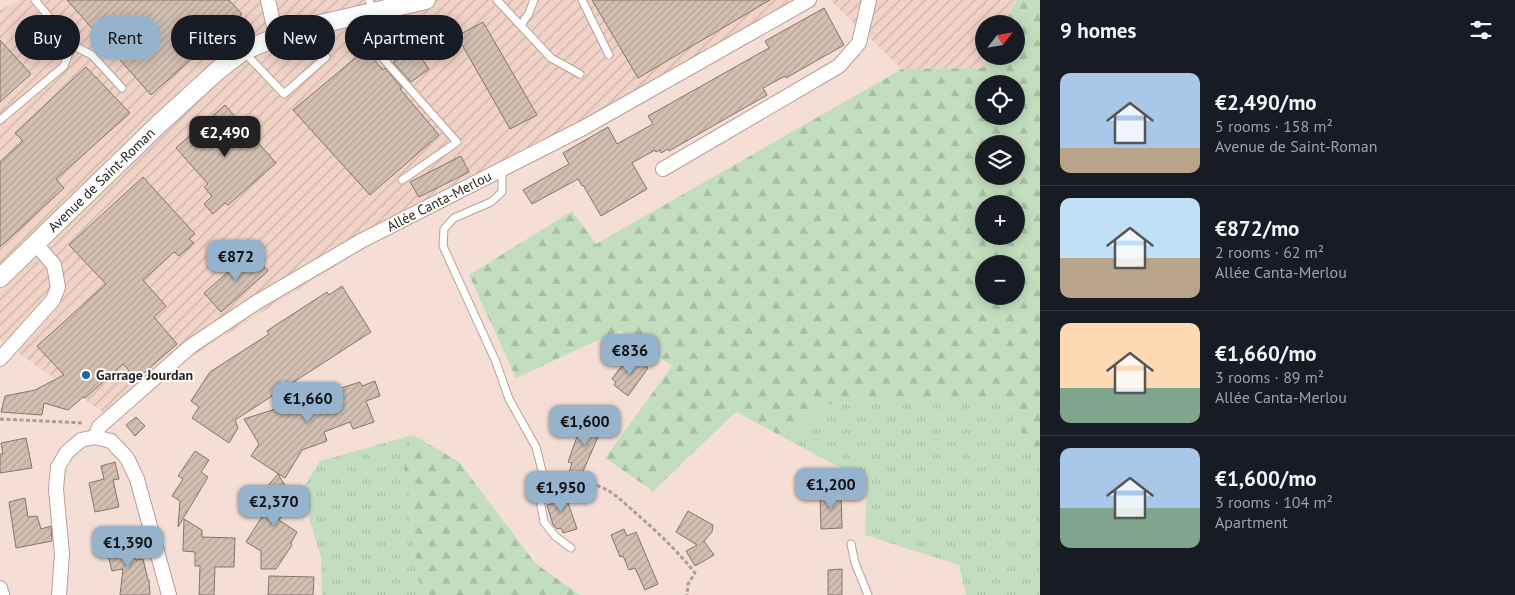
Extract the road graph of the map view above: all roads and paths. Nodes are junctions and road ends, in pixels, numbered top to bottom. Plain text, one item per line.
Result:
1 (35, 0) edge
2 (268, 0) edge
3 (426, 0) edge
4 (497, 0) edge
5 (534, 0) edge
6 (582, 0) edge
7 (809, 0) edge
8 (869, 0) edge
9 (372, 6) edge
10 (47, 15) edge
11 (271, 15) edge
12 (356, 15) edge
13 (521, 25) junction
14 (80, 50) edge
15 (610, 55) dead end
16 (66, 60) edge
17 (231, 60) edge
18 (252, 60) edge
19 (322, 60) edge
20 (384, 60) edge
21 (580, 74) dead end
22 (122, 88) dead end
23 (0, 120) edge
24 (502, 169) junction
25 (662, 169) dead end
26 (402, 180) dead end
27 (36, 244) junction
28 (0, 278) edge
29 (0, 360) edge
30 (0, 419) edge
31 (97, 432) junction
32 (542, 477) junction
33 (851, 544) dead end
34 (571, 548) dead end
35 (0, 588) edge
36 (2, 595) edge
37 (59, 595) edge
38 (169, 595) edge
39 (687, 595) edge
40 (868, 595) edge

1 - 10 lane
2 - 11 street
3 - 9 street, Avenue de Saint-Roman
4 - 13 lane
5 - 13 lane
6 - 15 lane
7 - 24 street, Allée Canta-Merlou
8 - 25 street
9 - 12 street, Avenue de Saint-Roman
13 - 21 lane
14 - 22 lane
16 - 23 lane
17 - 27 street, Avenue de Saint-Roman
18 - 19 lane
20 - 26 lane
24 - 31 street, Allée Canta-Merlou
24 - 32 lane
27 - 28 street, Avenue de Saint-Roman
27 - 29 street
30 - 31 path
31 - 37 street, Allée Canta-Merlou
31 - 38 street
32 - 34 lane
32 - 39 path
33 - 40 lane
35 - 36 street

